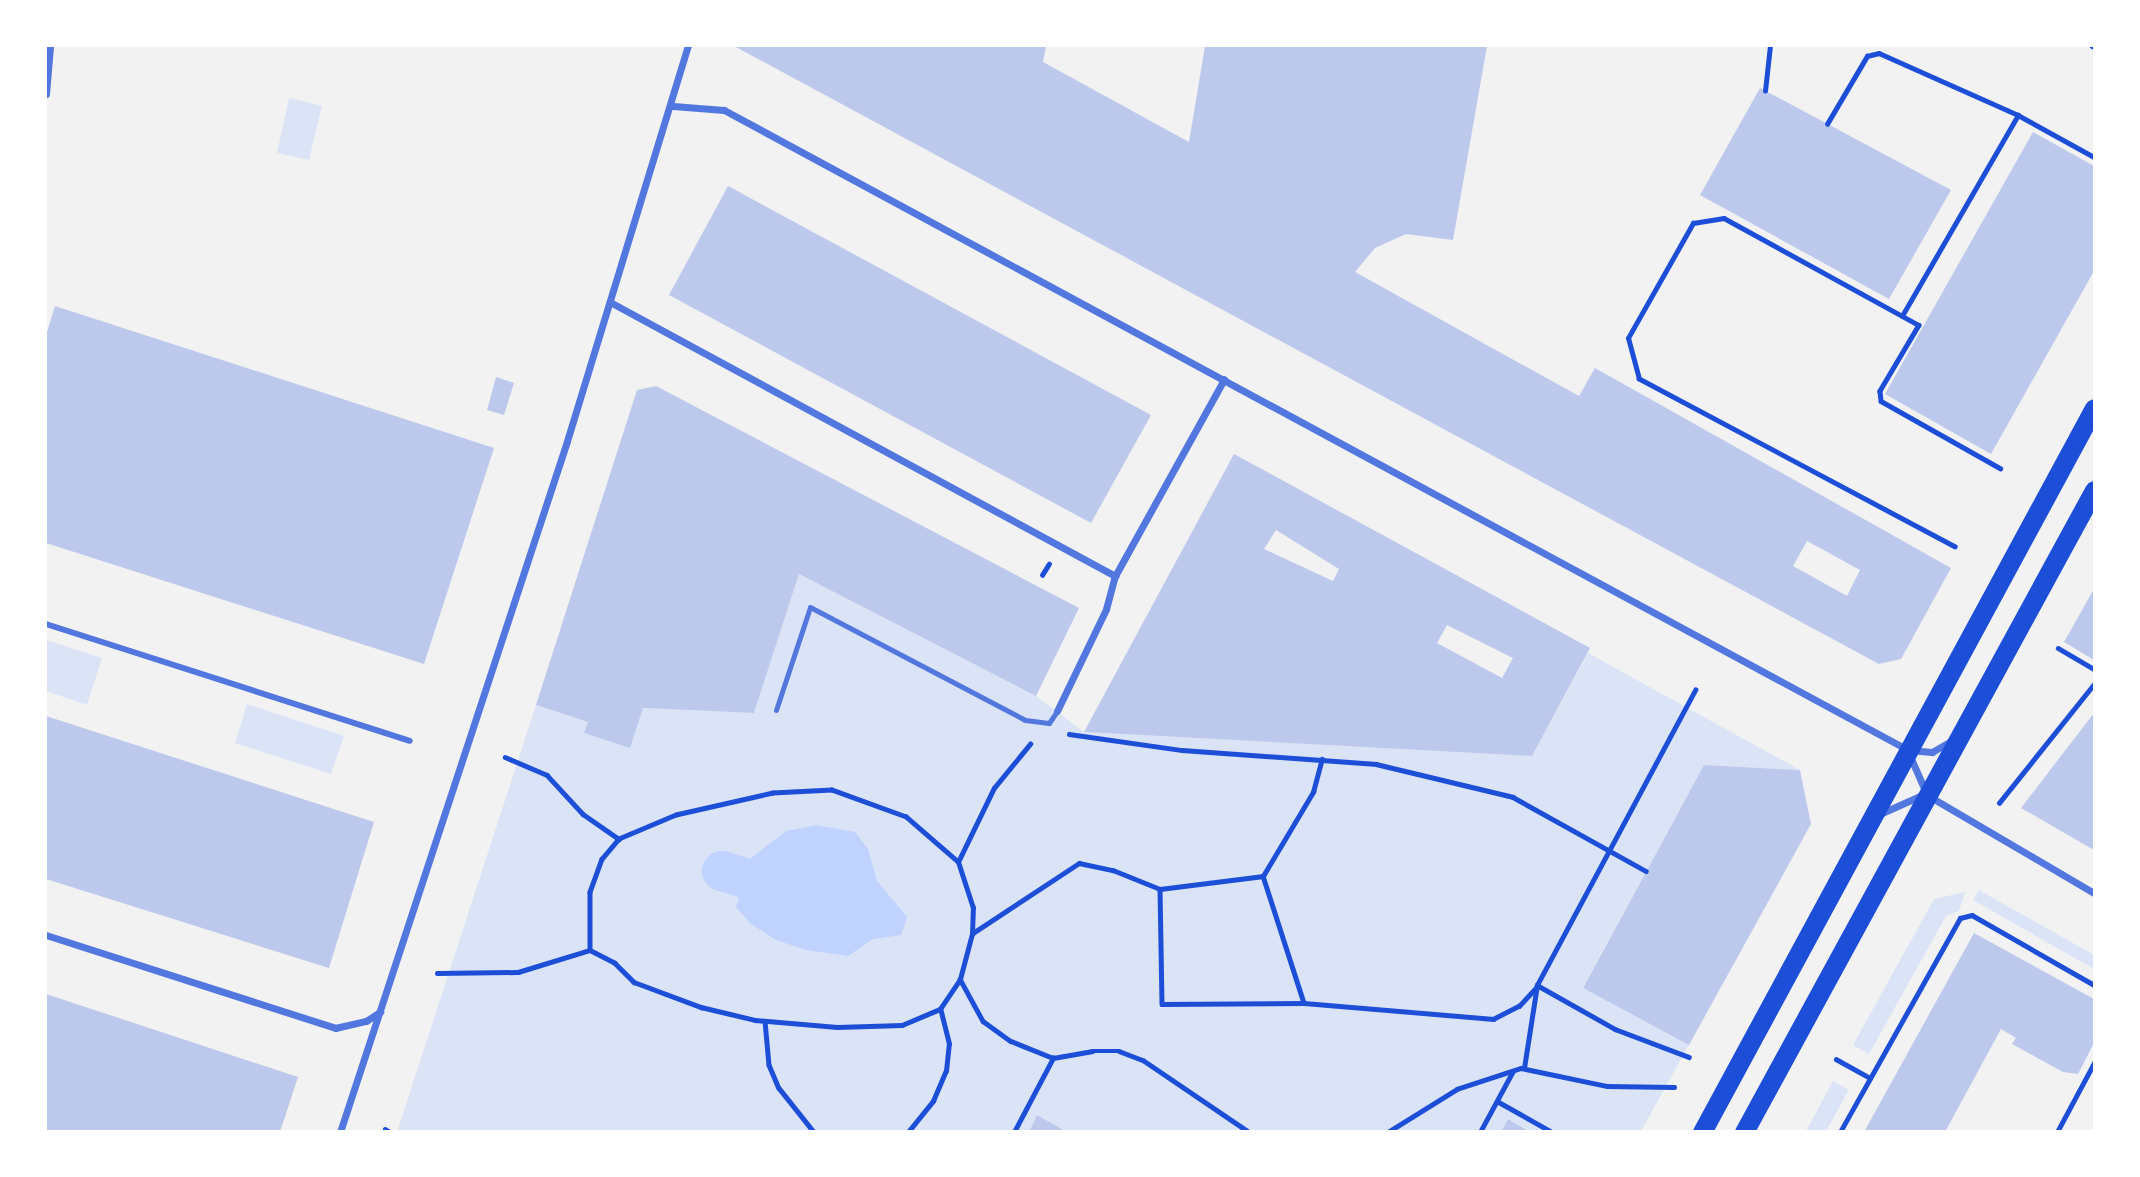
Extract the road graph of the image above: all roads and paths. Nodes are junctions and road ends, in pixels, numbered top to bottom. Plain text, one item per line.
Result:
1 (50, 46) edge
2 (688, 46) edge
3 (1770, 46) edge
4 (1765, 91) dead end
5 (46, 94) edge
6 (673, 106) junction
7 (2018, 115) junction
8 (1827, 124) dead end
9 (2095, 157) edge
10 (610, 302) junction
11 (1902, 316) junction
12 (1224, 379) junction
13 (2095, 408) edge
14 (2000, 468) dead end
15 (2095, 490) edge
16 (1955, 547) dead end
17 (1115, 576) junction
18 (46, 624) edge
19 (2058, 648) dead end
20 (2095, 669) edge
21 (2095, 684) edge
22 (1695, 690) dead end
23 (776, 710) dead end
24 (1056, 711) joint
25 (1049, 723) junction
26 (1959, 734) junction
27 (410, 741) dead end
28 (1908, 750) junction
29 (505, 757) dead end
30 (1322, 759) junction
31 (1927, 794) junction
32 (1998, 803) dead end
33 (1867, 826) junction
34 (619, 839) junction
35 (1609, 850) junction
36 (958, 862) junction
37 (1646, 871) dead end
38 (1263, 876) junction
39 (1160, 889) junction
40 (2095, 893) edge
41 (972, 934) junction
42 (46, 935) edge
43 (590, 950) junction
44 (436, 973) dead end
45 (960, 979) junction
46 (2095, 985) edge
47 (1537, 986) junction
48 (1304, 1003) junction
49 (940, 1009) junction
50 (380, 1011) junction
51 (765, 1021) junction
52 (1689, 1057) dead end
53 (1053, 1058) junction
54 (1836, 1059) dead end
55 (2095, 1063) edge
56 (1524, 1068) junction
57 (1514, 1069) junction
58 (1870, 1077) junction
59 (1674, 1087) dead end
60 (1497, 1101) junction
61 (1015, 1129) edge
62 (812, 1131) edge
63 (340, 1132) edge
64 (908, 1132) edge
65 (1024, 1132) edge
66 (1249, 1132) edge
67 (1388, 1132) edge
68 (1480, 1132) edge
69 (1552, 1132) edge
70 (1702, 1132) edge
71 (1744, 1132) edge
72 (1840, 1132) edge
73 (2057, 1132) edge

1 - 5 street
2 - 6 street
3 - 4 path
6 - 10 street
6 - 12 street
7 - 8 path
7 - 9 path
7 - 11 path
10 - 17 street
10 - 50 street
11 - 14 path
11 - 16 path
12 - 17 street
12 - 28 street
13 - 28 highway
15 - 26 highway
17 - 24 street
18 - 27 street
19 - 20 path
21 - 32 path
22 - 35 path
23 - 25 lane
24 - 25 lane
25 - 30 path
25 - 36 path
26 - 28 street
26 - 31 highway
28 - 31 street
28 - 33 highway
29 - 34 path
30 - 35 path
30 - 38 path
31 - 33 street
31 - 40 street
31 - 71 highway
33 - 70 highway
34 - 36 path
34 - 43 path
35 - 37 path
35 - 47 path
36 - 41 path
38 - 39 path
38 - 48 path
39 - 41 path
39 - 48 path
41 - 45 path
42 - 50 street
43 - 44 path
43 - 51 path
45 - 49 path
45 - 53 path
46 - 58 path
47 - 48 path
47 - 52 path
47 - 56 path
49 - 51 path
49 - 64 path
50 - 63 street
51 - 62 path
53 - 61 path
53 - 66 path
54 - 58 path
55 - 73 path
56 - 57 path
56 - 59 path
57 - 60 path
57 - 67 path
58 - 72 path
60 - 68 path
60 - 69 path
61 - 65 path

